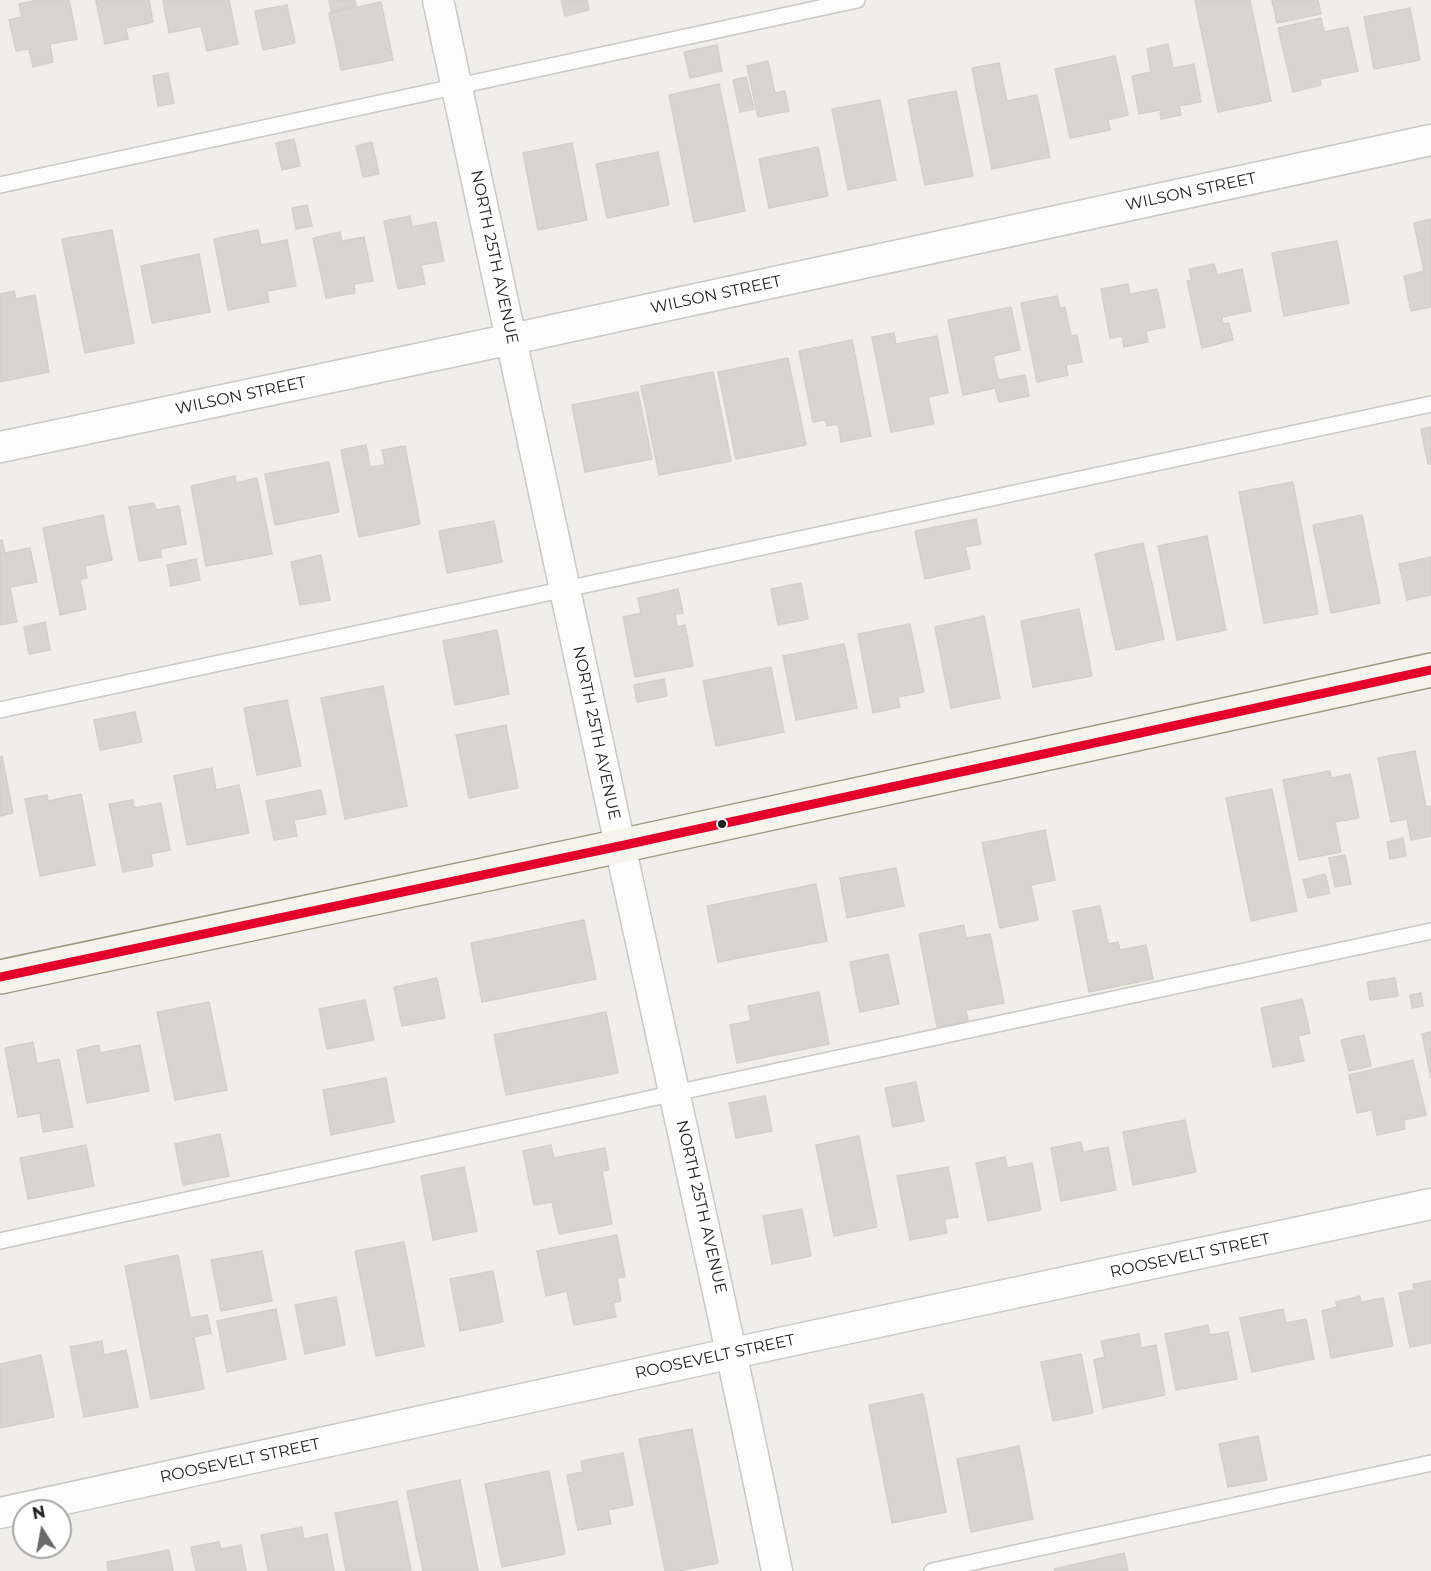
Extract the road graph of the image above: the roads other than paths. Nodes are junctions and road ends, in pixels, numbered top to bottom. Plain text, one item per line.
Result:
1 (438, 0) edge
2 (857, 0) edge
3 (457, 86) junction
4 (1431, 140) edge
5 (0, 185) edge
6 (512, 339) junction
7 (1431, 404) edge
8 (0, 447) edge
9 (566, 590) junction
10 (1431, 670) edge
11 (0, 710) edge
12 (620, 846) junction
13 (1431, 931) edge
14 (0, 977) edge
15 (675, 1093) junction
16 (1431, 1204) edge
17 (0, 1241) edge
18 (733, 1353) junction
19 (1431, 1462) edge
20 (0, 1513) edge
21 (777, 1571) edge
22 (932, 1571) edge

1 - 3 street, NORTH 25TH AVENUE
2 - 3 lane
3 - 5 lane
3 - 6 street, NORTH 25TH AVENUE
4 - 6 street, WILSON STREET
6 - 8 street, WILSON STREET
6 - 9 street, NORTH 25TH AVENUE
7 - 9 lane
9 - 11 lane
9 - 12 street, NORTH 25TH AVENUE
10 - 12 street
12 - 14 street
12 - 15 street, NORTH 25TH AVENUE
13 - 15 lane
15 - 17 lane
15 - 18 street, NORTH 25TH AVENUE
16 - 18 street, ROOSEVELT STREET
18 - 20 street, ROOSEVELT STREET
18 - 21 street, NORTH 25TH AVENUE
19 - 22 lane

